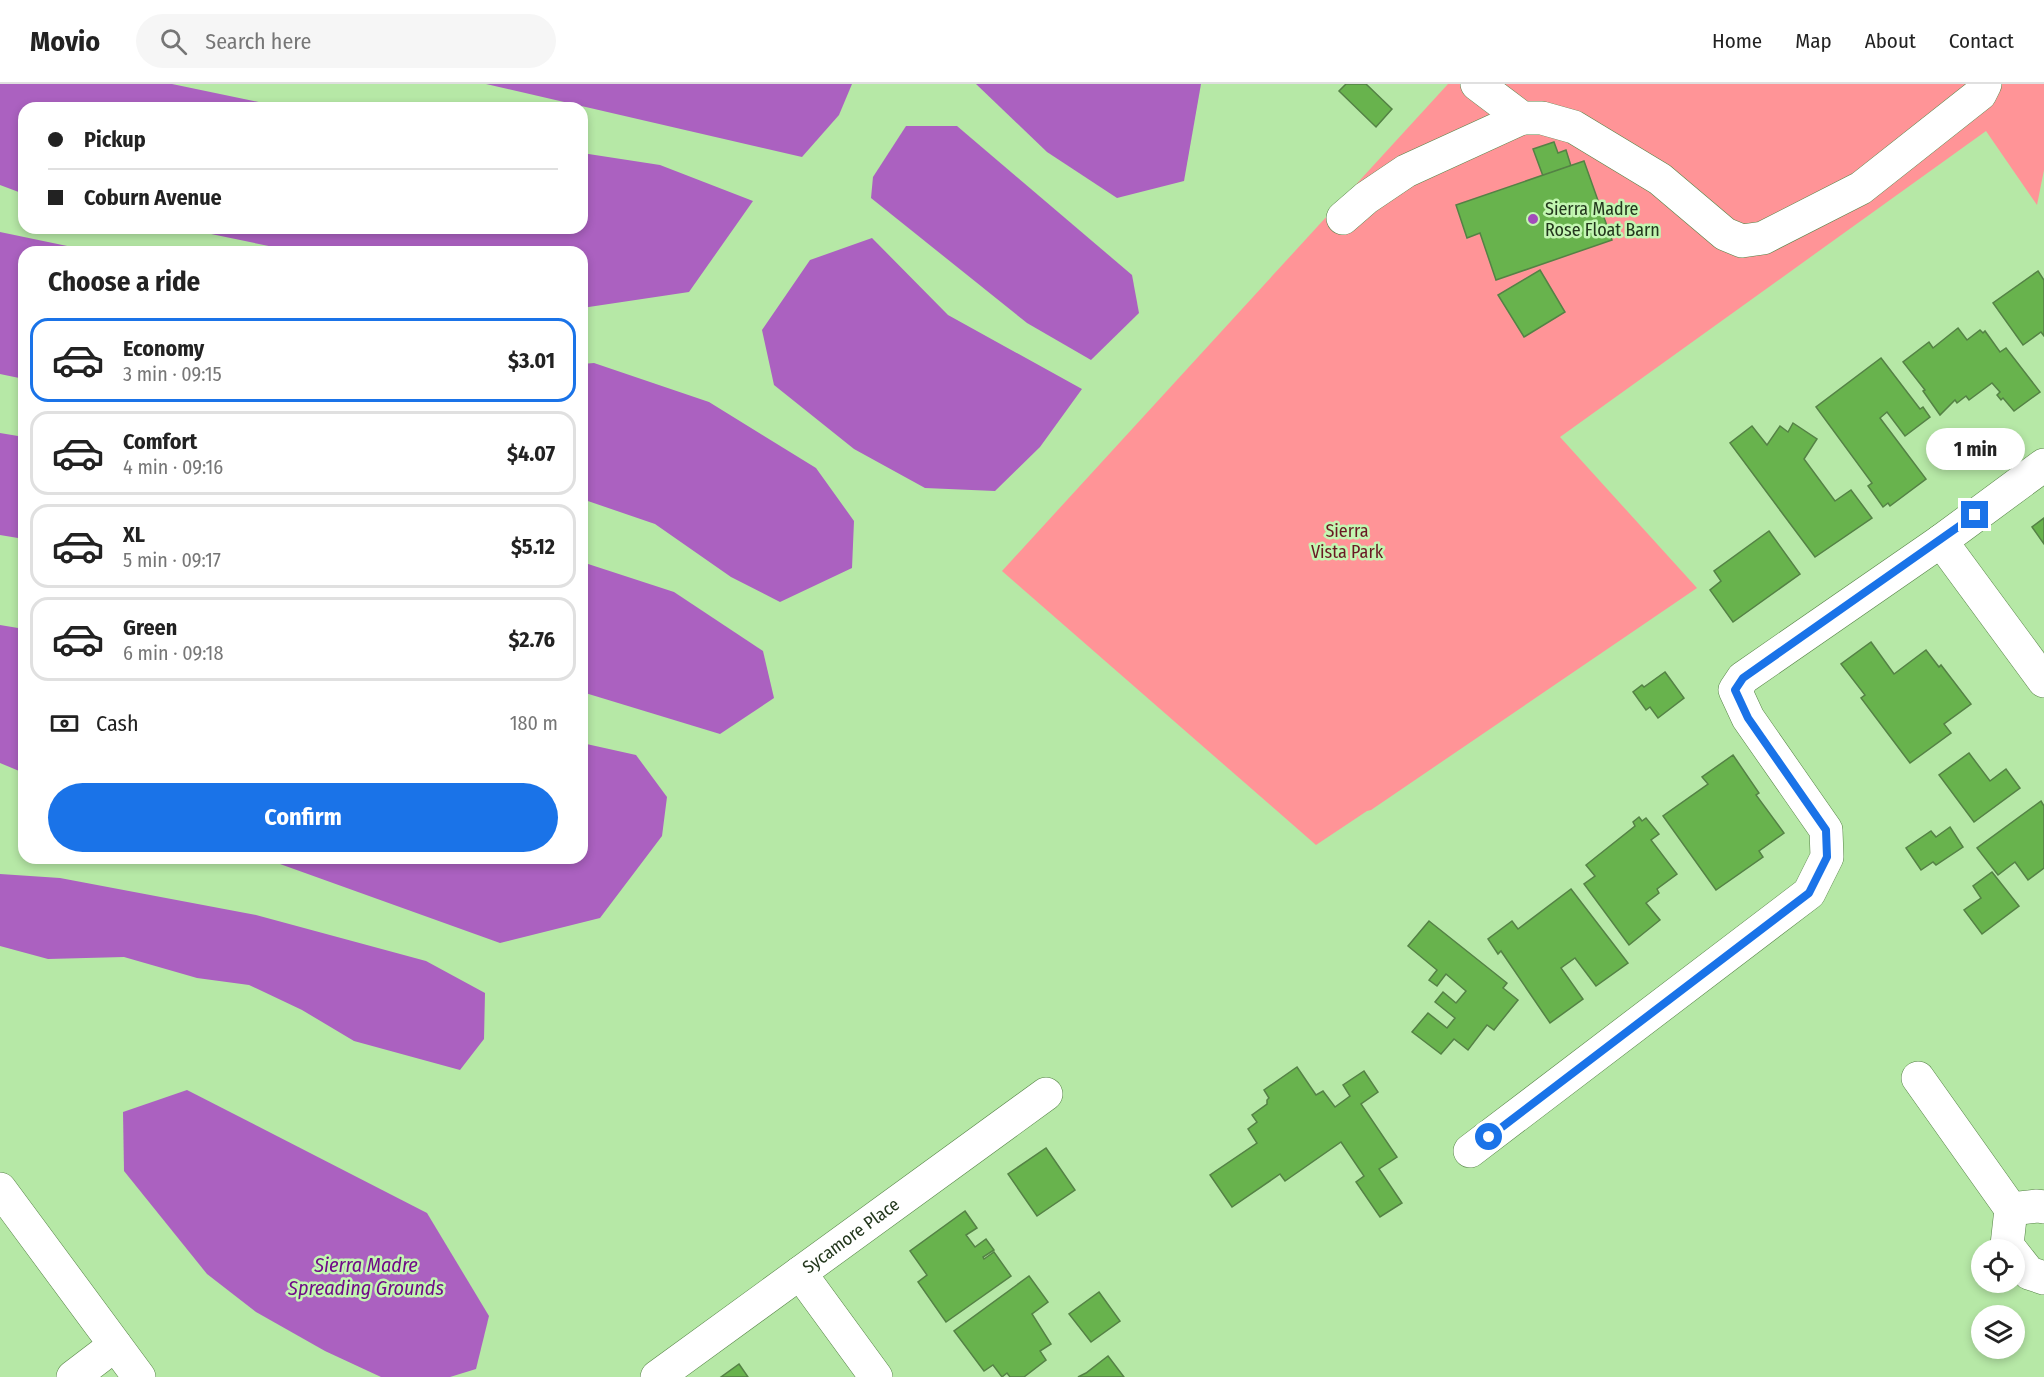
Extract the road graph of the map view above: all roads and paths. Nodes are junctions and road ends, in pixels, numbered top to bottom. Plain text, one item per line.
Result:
1 (1477, 84) edge
2 (1985, 84) edge
3 (1522, 117) junction
4 (1343, 218) dead end
5 (2044, 465) edge
6 (1941, 540) junction
7 (2044, 681) edge
8 (1918, 1078) dead end
9 (1046, 1094) dead end
10 (1470, 1151) dead end
11 (0, 1190) edge
12 (2044, 1207) edge
13 (2011, 1209) junction
14 (2008, 1239) edge
15 (2025, 1268) edge
16 (800, 1273) junction
17 (2044, 1278) edge
18 (116, 1345) junction
19 (73, 1377) edge
20 (139, 1377) edge
21 (657, 1377) edge
22 (876, 1377) edge

1 - 3 street
2 - 3 street
3 - 4 street
5 - 6 street
6 - 7 street
6 - 10 street
8 - 13 street
9 - 16 street, Sycamore Place
11 - 18 street
12 - 13 street
13 - 14 street
15 - 17 street
16 - 21 street, Sycamore Place
16 - 22 street
18 - 19 street
18 - 20 street

